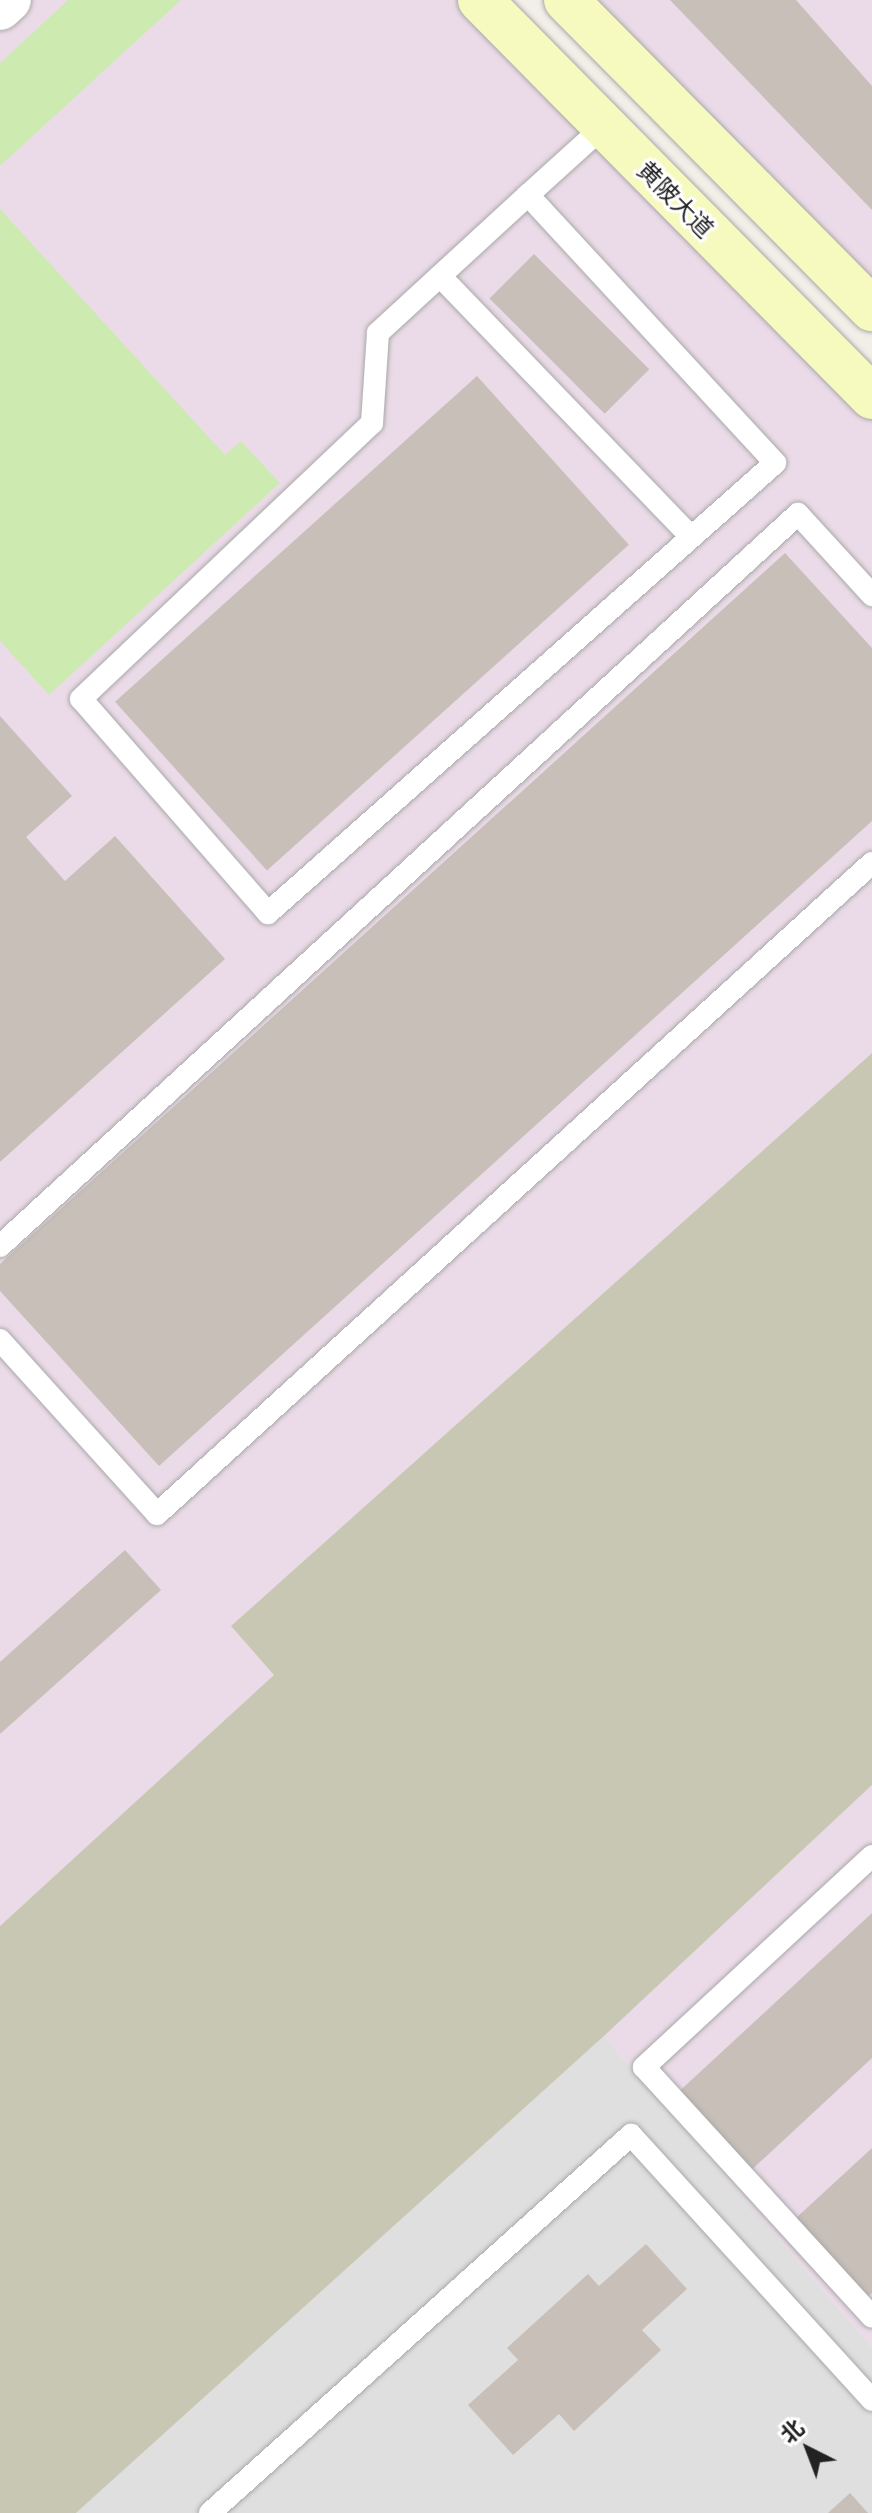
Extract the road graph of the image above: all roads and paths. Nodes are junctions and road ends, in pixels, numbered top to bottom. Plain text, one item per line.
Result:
1 (9, 0) edge
2 (480, 0) edge
3 (566, 0) edge
4 (0, 8) edge
5 (604, 126) junction
6 (528, 195) junction
7 (440, 276) junction
8 (872, 309) edge
9 (872, 397) edge
10 (691, 537) junction
11 (872, 595) edge
12 (872, 863) edge
13 (0, 1246) edge
14 (0, 1340) edge
15 (872, 1856) edge
16 (872, 2317) edge
17 (872, 2400) edge
18 (210, 2513) edge

1 - 4 street
2 - 5 street, 黄陂大道
3 - 8 street
5 - 6 lane
5 - 9 street, 黄陂大道
6 - 7 lane
6 - 10 lane
7 - 10 lane
7 - 10 lane
11 - 13 lane
12 - 14 lane
15 - 16 lane
17 - 18 lane

